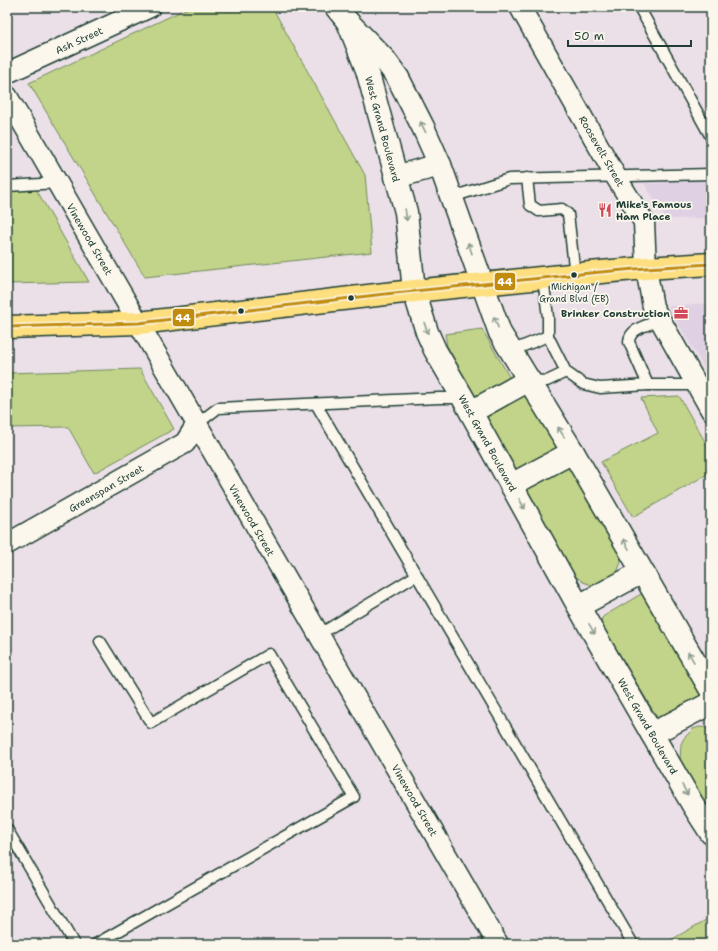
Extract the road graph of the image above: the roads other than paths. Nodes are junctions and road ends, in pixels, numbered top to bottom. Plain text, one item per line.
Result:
1 (150, 7) edge
2 (520, 7) edge
3 (640, 7) edge
4 (342, 15) edge
5 (7, 73) edge
6 (7, 96) edge
7 (711, 137) edge
8 (440, 165) junction
9 (711, 174) edge
10 (395, 177) junction
11 (616, 177) junction
12 (527, 178) junction
13 (58, 183) junction
14 (7, 186) edge
15 (452, 197) junction
16 (711, 264) edge
17 (646, 268) junction
18 (574, 274) junction
19 (543, 278) junction
20 (483, 284) junction
21 (414, 291) junction
22 (660, 320) junction
23 (139, 323) junction
24 (7, 328) edge
25 (548, 336) junction
26 (511, 351) junction
27 (566, 372) junction
28 (529, 380) junction
29 (648, 385) junction
30 (697, 385) junction
31 (316, 404) junction
32 (467, 405) junction
33 (711, 410) edge
34 (196, 424) junction
35 (573, 452) junction
36 (511, 485) junction
37 (7, 544) edge
38 (642, 572) junction
39 (417, 576) junction
40 (579, 606) junction
41 (318, 635) junction
42 (100, 641) dead end
43 (711, 690) edge
44 (711, 703) edge
45 (652, 734) junction
46 (7, 829) edge
47 (711, 833) edge
48 (74, 944) edge
49 (96, 944) edge
50 (498, 944) edge
51 (632, 944) edge

1 - 5 street, Ash Street
2 - 11 street, Roosevelt Street
3 - 7 lane
8 -> 4 street, West Grand Boulevard
4 - 10 street, West Grand Boulevard
6 - 13 street, Vinewood Street
8 - 10 street
8 - 15 street, West Grand Boulevard
9 - 11 lane
10 -> 21 street, West Grand Boulevard
11 - 12 lane
11 - 17 street, Roosevelt Street
12 - 15 lane
12 - 18 lane
13 - 14 lane
13 - 23 street, Vinewood Street
20 -> 15 street, West Grand Boulevard
16 - 17 main road
17 - 18 main road
17 - 22 street, Roosevelt Street
18 - 19 main road
19 - 20 main road
19 - 25 lane
20 - 21 main road
26 -> 20 street, West Grand Boulevard
21 - 23 main road
21 -> 32 street, West Grand Boulevard
22 - 29 lane
22 - 30 street, Roosevelt Street
23 - 24 main road
23 - 34 street, Vinewood Street
25 - 26 lane
25 - 27 lane
26 - 28 street, West Grand Boulevard
27 - 28 lane
27 - 29 lane
28 - 32 street
35 -> 28 street, West Grand Boulevard
29 - 30 lane
30 - 33 street, Roosevelt Street
31 - 32 lane
31 - 34 lane
31 - 39 lane
32 - 36 street, West Grand Boulevard
34 - 37 street, Greenspan Street
34 - 41 street, Vinewood Street
35 - 36 street
38 -> 35 street, West Grand Boulevard
36 -> 40 street, West Grand Boulevard
38 - 40 street
43 -> 38 street, West Grand Boulevard
39 - 41 lane
39 - 51 lane
40 -> 45 street, West Grand Boulevard
41 - 50 street, Vinewood Street
42 - 49 lane
44 - 45 street
45 -> 47 street, West Grand Boulevard
46 - 48 lane

